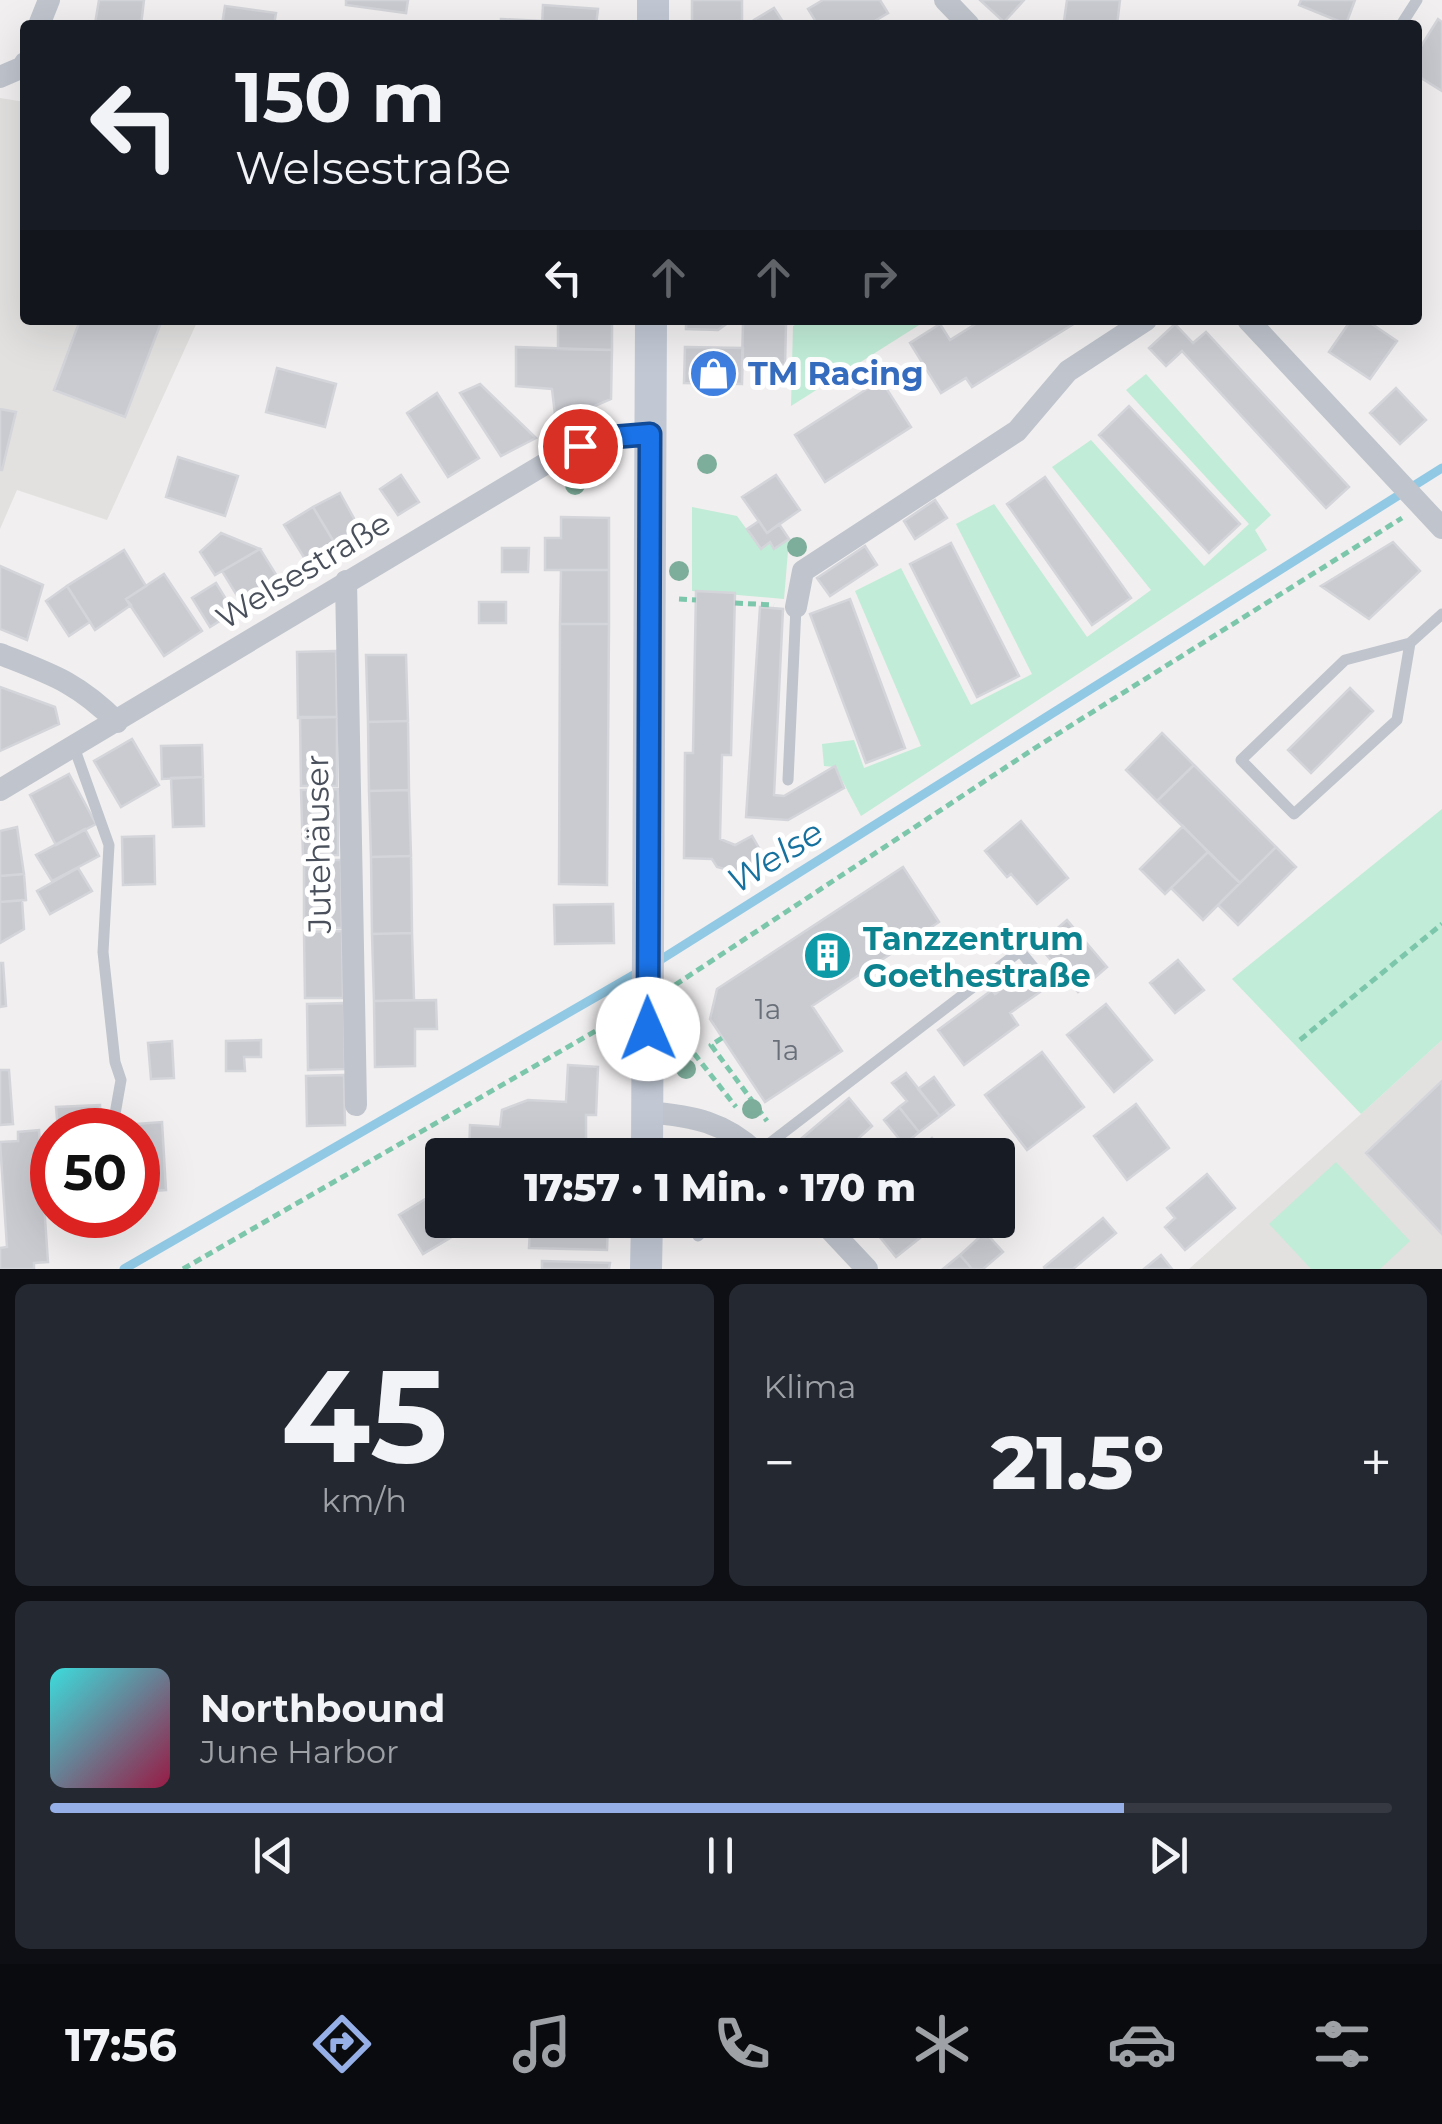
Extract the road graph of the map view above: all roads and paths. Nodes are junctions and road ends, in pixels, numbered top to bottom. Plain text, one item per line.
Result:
1 (945, 0) edge
2 (964, 20) edge
3 (651, 325) edge
4 (1138, 325) edge
5 (1253, 325) edge
6 (650, 434) junction
7 (1418, 501) junction
8 (1442, 528) edge
9 (346, 581) junction
10 (734, 603) dead end
11 (796, 606) junction
12 (1442, 614) edge
13 (1410, 642) junction
14 (0, 654) edge
15 (117, 722) junction
16 (74, 747) junction
17 (788, 780) dead end
18 (0, 790) edge
19 (1442, 924) edge
20 (1034, 968) dead end
21 (646, 1002) junction
22 (673, 1026) dead end
23 (722, 1038) dead end
24 (1300, 1040) dead end
25 (729, 1069) junction
26 (356, 1105) dead end
27 (116, 1108) edge
28 (648, 1112) junction
29 (768, 1124) dead end
30 (647, 1138) edge
31 (737, 1138) edge
32 (779, 1138) edge
33 (646, 1238) edge
34 (838, 1238) edge
35 (183, 1269) edge
36 (646, 1269) edge
37 (867, 1269) edge

1 - 2 street
3 - 6 main road
4 - 11 street
5 - 7 street
6 - 9 street, Welsestraße
6 - 21 main road
7 - 8 street
7 - 21 path
9 - 15 street, Welsestraße
9 - 26 street, Jutehäuser
10 - 11 path
11 - 17 lane
12 - 13 lane
13 - 13 lane
14 - 15 street
15 - 16 street, Welsestraße
16 - 18 street, Welsestraße
16 - 27 lane
19 - 24 path
20 - 32 lane
21 - 28 main road
21 - 35 path
22 - 25 path
23 - 25 path
25 - 29 path
28 - 30 main road
28 - 31 street
33 - 36 main road
34 - 37 street

